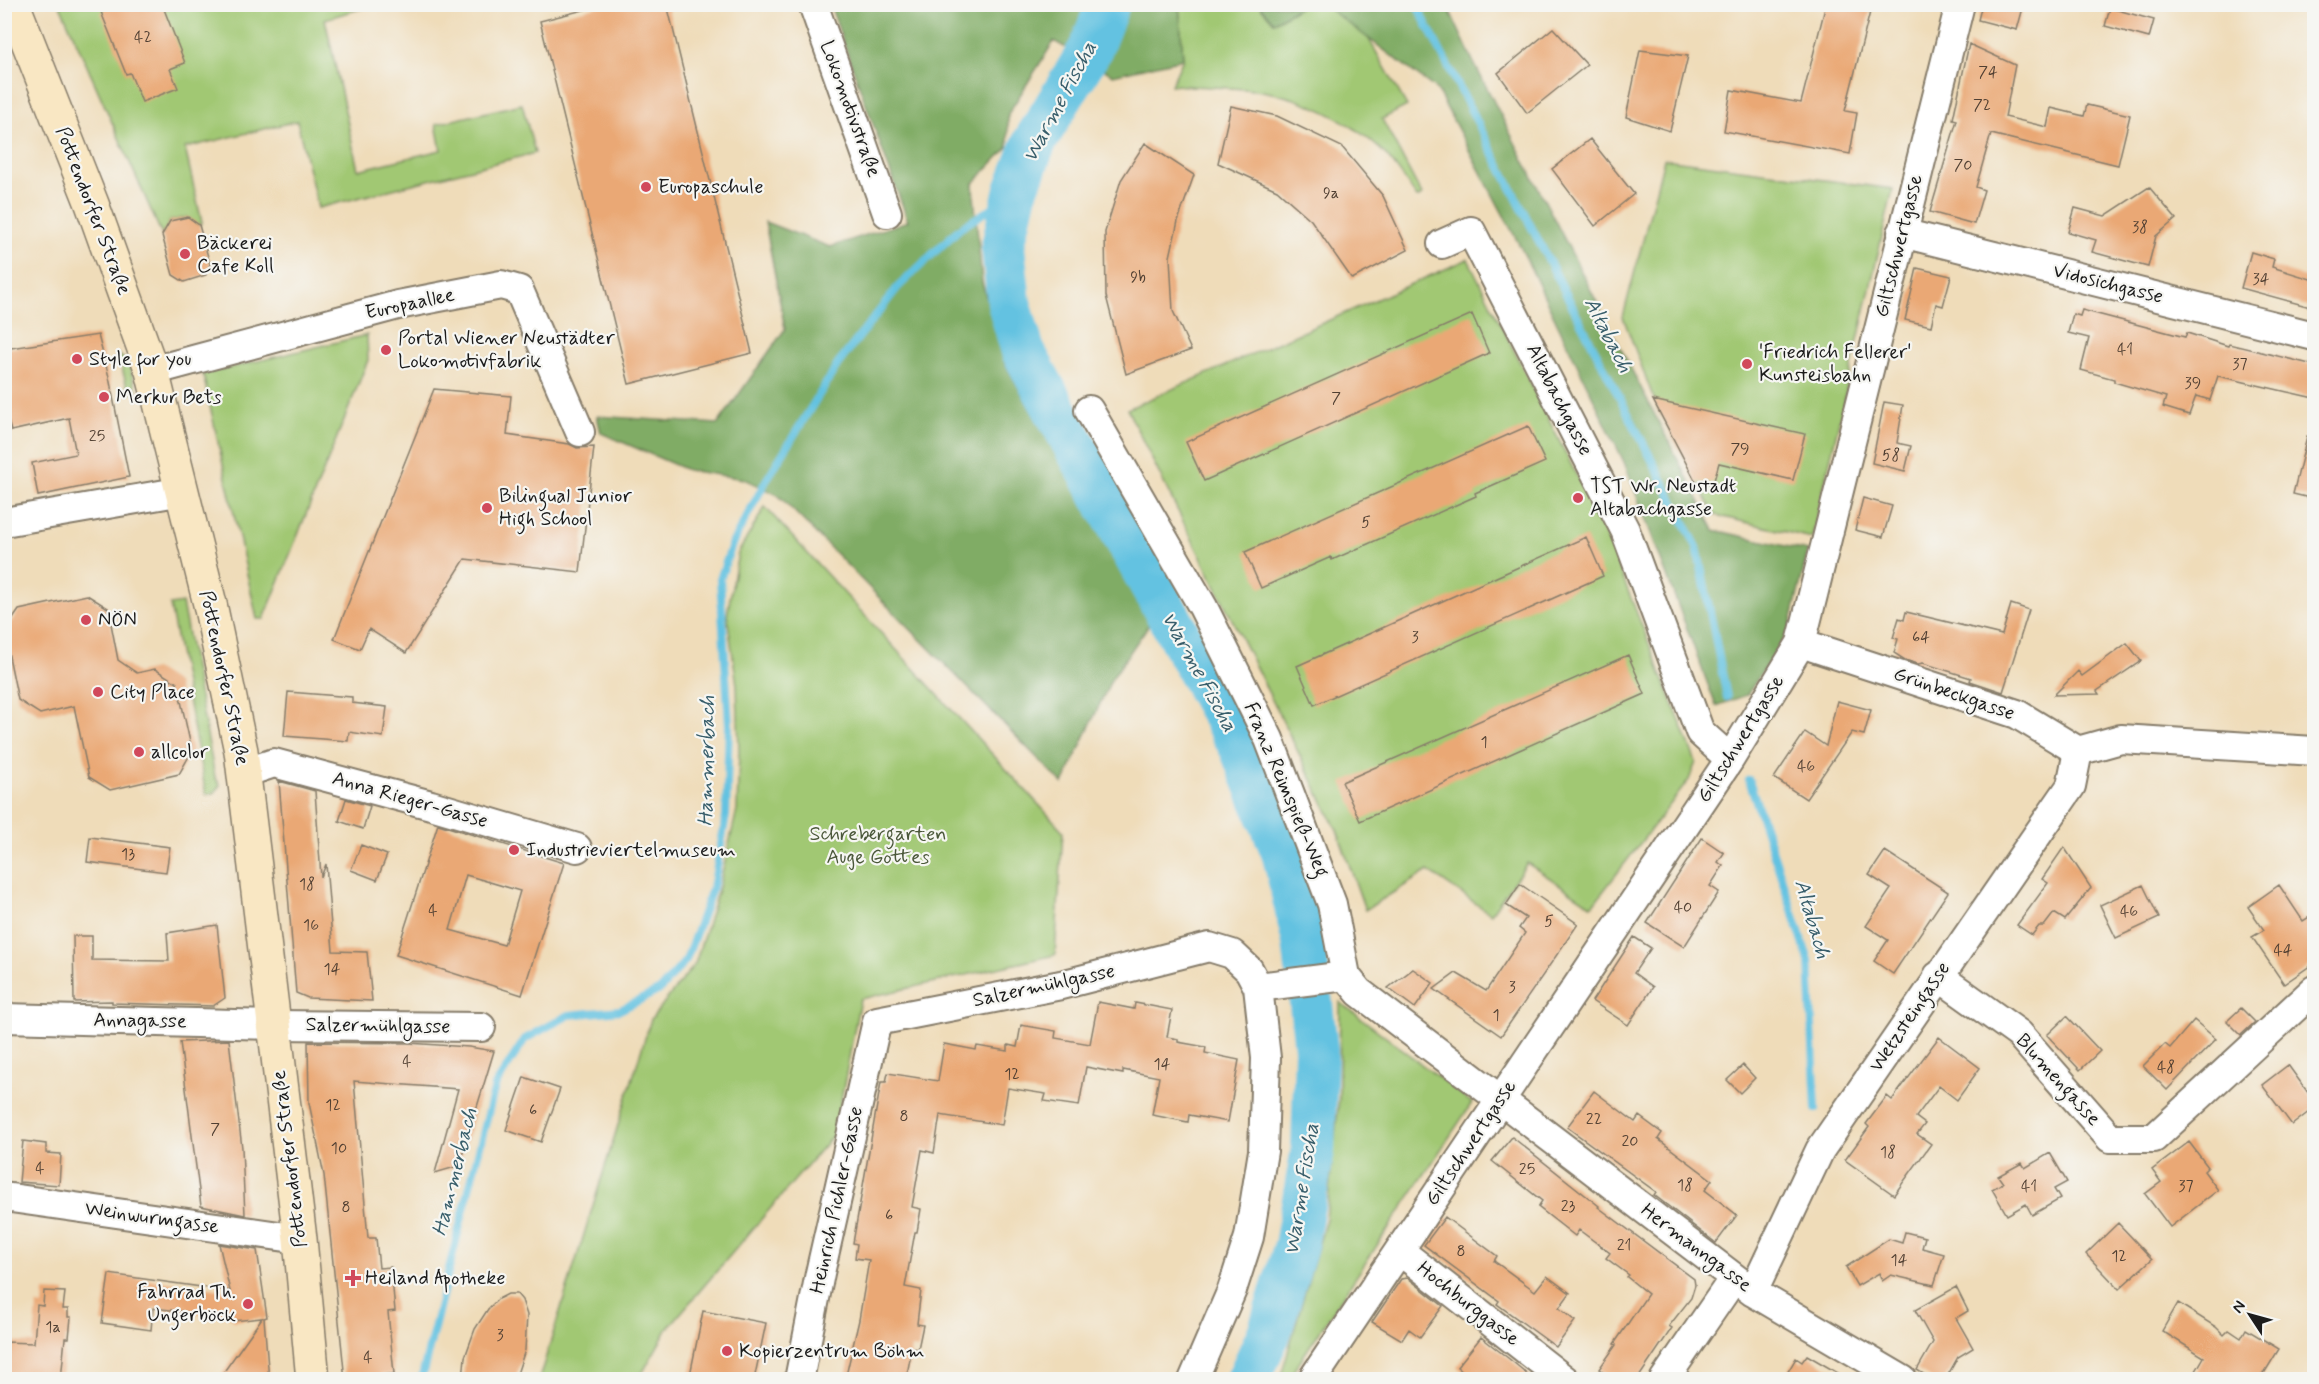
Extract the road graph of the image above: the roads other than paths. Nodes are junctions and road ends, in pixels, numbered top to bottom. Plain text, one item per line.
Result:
1 (13, 4) edge
2 (813, 4) edge
3 (1960, 4) edge
4 (887, 213) dead end
5 (1902, 232) junction
6 (1442, 244) dead end
7 (2314, 336) edge
8 (152, 371) junction
9 (1089, 410) dead end
10 (580, 432) dead end
11 (183, 491) junction
12 (4, 522) edge
13 (1802, 644) junction
14 (2078, 751) junction
15 (2314, 751) edge
16 (1730, 759) junction
17 (244, 772) junction
18 (577, 848) dead end
19 (1938, 976) junction
20 (1337, 977) junction
21 (1272, 985) junction
22 (2314, 990) edge
23 (4, 1018) edge
24 (877, 1021) joint
25 (275, 1025) junction
26 (481, 1027) dead end
27 (1500, 1099) junction
28 (4, 1197) edge
29 (300, 1239) junction
30 (1400, 1251) junction
31 (1744, 1285) junction
32 (313, 1380) edge
33 (799, 1380) edge
34 (1193, 1380) edge
35 (1312, 1380) edge
36 (1564, 1380) edge
37 (1664, 1380) edge
38 (1903, 1380) edge

1 - 8 main road, Pottendorfer Straße
2 - 4 street, Lokomotivstraße
3 - 5 street, Giltschwertgasse
5 - 7 street, Vidosichgasse
5 - 13 street, Giltschwertgasse
6 - 16 street, Altabachgasse
8 - 10 street, Europaallee
8 - 11 main road, Pottendorfer Straße
9 - 20 street, Franz Reimspieß-Weg
11 - 12 street
11 - 17 main road, Pottendorfer Straße
13 - 14 street, Grünbeckgasse
13 - 16 street, Giltschwertgasse
14 - 15 street
14 - 19 street, Wetzsteingasse
16 - 27 street, Giltschwertgasse
17 - 18 street, Anna Rieger-Gasse
17 - 25 main road, Pottendorfer Straße
19 - 22 street, Blumengasse
19 - 31 street, Wetzsteingasse
20 - 21 street
20 - 27 street
21 - 24 street, Salzermühlgasse
21 - 34 street
23 - 25 street, Annagasse
24 - 33 street, Heinrich Pichler-Gasse
25 - 26 street, Salzermühlgasse
25 - 29 main road, Pottendorfer Straße
27 - 30 street, Giltschwertgasse
27 - 31 street, Hermanngasse
28 - 29 street, Weinwurmgasse
29 - 32 main road, Pottendorfer Straße
30 - 35 street, Giltschwertgasse
30 - 36 street, Hochburggasse
31 - 37 street, Wetzsteingasse
31 - 38 street, Hermanngasse

